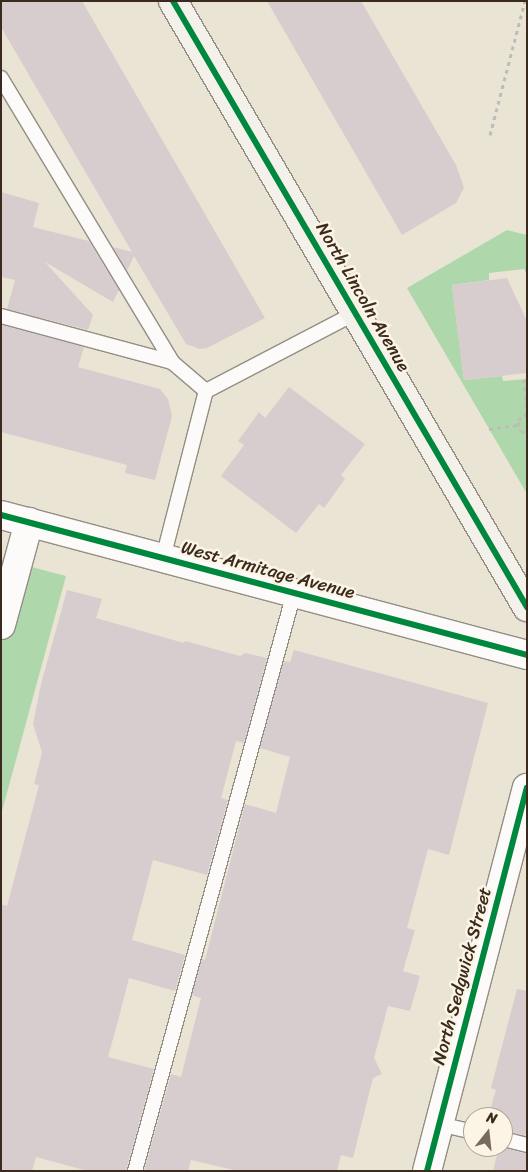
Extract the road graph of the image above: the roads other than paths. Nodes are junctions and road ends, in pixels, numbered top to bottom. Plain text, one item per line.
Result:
1 (173, 1) edge
2 (1, 78) edge
3 (355, 313) junction
4 (1, 316) edge
5 (172, 362) junction
6 (206, 391) junction
7 (1, 515) edge
8 (29, 522) junction
9 (163, 558) junction
10 (294, 593) junction
11 (527, 607) edge
12 (1, 625) edge
13 (527, 655) edge
14 (527, 788) edge
15 (439, 1124) junction
16 (463, 1130) edge
17 (513, 1142) edge
18 (527, 1145) edge
19 (135, 1171) edge
20 (427, 1171) edge

1 - 3 main road, North Lincoln Avenue
2 - 5 lane
3 - 6 lane
3 - 11 main road, North Lincoln Avenue
4 - 5 lane
5 - 6 lane
6 - 9 lane
7 - 8 street, West Armitage Avenue
8 - 9 street, West Armitage Avenue
8 - 12 street
9 - 10 street, West Armitage Avenue
10 - 13 street, West Armitage Avenue
10 - 19 lane
14 - 15 street, North Sedgwick Street
15 - 16 lane
15 - 20 street, North Sedgwick Street
17 - 18 lane

